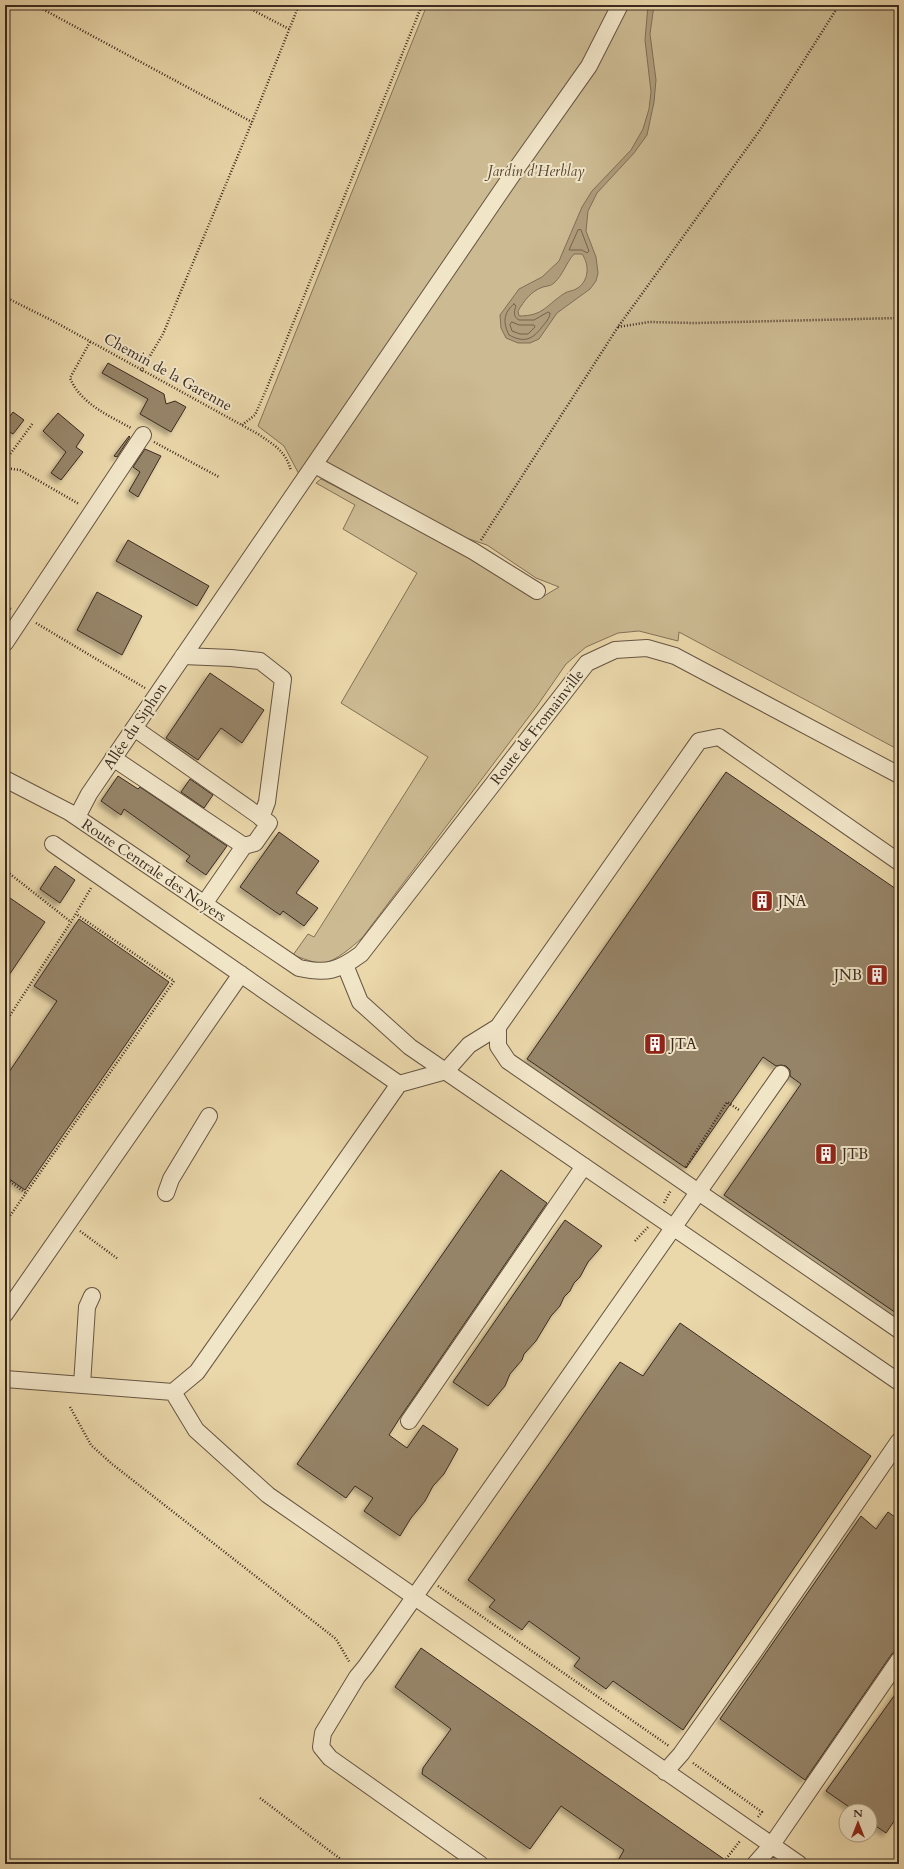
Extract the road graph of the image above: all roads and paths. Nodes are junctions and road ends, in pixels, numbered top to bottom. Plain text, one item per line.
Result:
1 (35, 5) edge
2 (243, 5) edge
3 (299, 5) edge
4 (422, 5) edge
5 (620, 5) edge
6 (839, 5) edge
7 (289, 29) junction
8 (252, 122) junction
9 (5, 297) edge
10 (899, 318) edge
11 (618, 327) junction
12 (90, 342) junction
13 (141, 371) junction
14 (32, 423) dead end
15 (242, 425) junction
16 (143, 436) junction
17 (5, 461) edge
18 (314, 465) junction
19 (5, 468) edge
20 (219, 477) dead end
21 (298, 489) junction
22 (92, 512) junction
23 (473, 551) junction
24 (537, 591) dead end
25 (23, 616) junction
26 (5, 643) edge
27 (183, 656) junction
28 (151, 691) dead end
29 (134, 728) junction
30 (113, 758) junction
31 (899, 775) edge
32 (5, 779) edge
33 (77, 817) junction
34 (261, 818) junction
35 (53, 844) dead end
36 (244, 846) junction
37 (899, 862) edge
38 (5, 870) edge
39 (98, 875) junction
40 (204, 904) junction
41 (76, 914) junction
42 (71, 922) junction
43 (345, 966) junction
44 (299, 968) joint
45 (241, 974) junction
46 (5, 1023) edge
47 (498, 1027) junction
48 (446, 1071) junction
49 (781, 1074) dead end
50 (398, 1084) junction
51 (209, 1116) dead end
52 (751, 1118) junction
53 (584, 1166) junction
54 (684, 1170) dead end
55 (5, 1178) edge
56 (699, 1192) junction
57 (26, 1193) junction
58 (166, 1194) dead end
59 (68, 1223) junction
60 (5, 1224) edge
61 (673, 1227) junction
62 (118, 1259) dead end
63 (92, 1296) dead end
64 (5, 1314) edge
65 (899, 1330) edge
66 (5, 1379) edge
67 (899, 1382) edge
68 (82, 1385) junction
69 (173, 1392) junction
70 (70, 1407) dead end
71 (409, 1421) dead end
72 (899, 1441) edge
73 (428, 1579) junction
74 (416, 1596) junction
75 (899, 1660) edge
76 (357, 1677) junction
77 (681, 1754) junction
78 (665, 1772) junction
79 (260, 1798) dead end
80 (748, 1830) junction
81 (771, 1846) junction
82 (726, 1859) dead end
83 (347, 1864) edge
84 (480, 1864) edge
85 (755, 1864) edge
86 (799, 1864) edge

1 - 8 path
2 - 7 path
3 - 7 path
4 - 15 path
5 - 18 street, Allée du Siphon
6 - 11 path
7 - 8 path
8 - 13 path
9 - 12 path, Chemin de la Garenne
10 - 11 path
11 - 23 path
12 - 13 path, Chemin de la Garenne
12 - 16 path
13 - 15 path, Chemin de la Garenne
14 - 17 path
15 - 21 path, Chemin de la Garenne
16 - 20 path
16 - 22 street
18 - 21 street, Allée du Siphon
18 - 23 street
19 - 22 path
21 - 27 street, Allée du Siphon
22 - 25 street
23 - 24 street
25 - 26 street
25 - 28 path
27 - 29 street, Allée du Siphon
27 - 34 street
29 - 30 street, Allée du Siphon
29 - 34 street
30 - 33 street, Allée du Siphon
30 - 36 street
31 - 43 street, Route de Fromainville
32 - 33 street, Route Centrale des Noyers
33 - 40 street, Route Centrale des Noyers
34 - 36 street
35 - 39 street
36 - 40 street
37 - 47 street
38 - 42 path
39 - 41 path
39 - 45 street
40 - 44 street, Route Centrale des Noyers
41 - 42 path
41 - 57 path
42 - 46 path
43 - 44 street, Route de Fromainville
43 - 48 street
45 - 50 street
45 - 59 street
47 - 48 street
47 - 56 street
48 - 50 street
48 - 53 street
49 - 52 street
50 - 69 street
51 - 58 street
52 - 54 path
52 - 56 street
53 - 61 street
53 - 71 street
55 - 57 path
56 - 61 street
56 - 65 street
57 - 60 path
59 - 62 path
59 - 64 street
61 - 67 street
61 - 73 street
63 - 68 street
66 - 68 street
68 - 69 street
69 - 74 street
70 - 76 path
72 - 77 street
73 - 74 street
73 - 77 path
74 - 76 street
74 - 78 street
75 - 81 street
76 - 84 street
77 - 78 street
77 - 80 path
78 - 80 street
79 - 83 path
80 - 81 street
80 - 82 path
81 - 85 street
81 - 86 street

